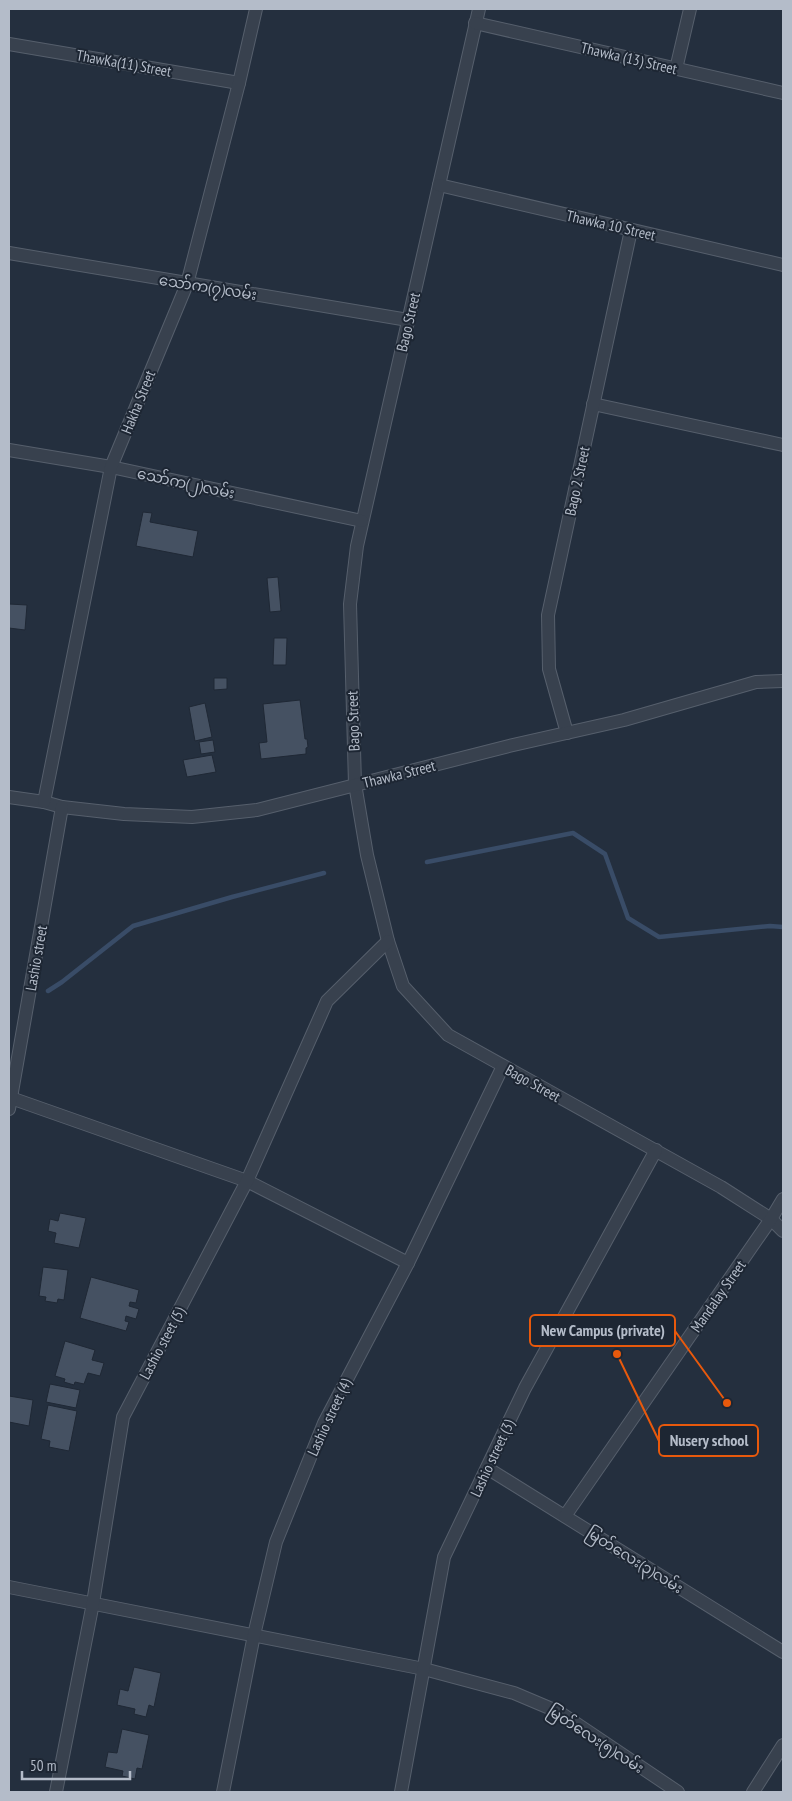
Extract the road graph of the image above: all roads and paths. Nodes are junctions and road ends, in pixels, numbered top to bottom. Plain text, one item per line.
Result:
1 (256, 9) edge
2 (479, 9) edge
3 (690, 9) edge
4 (475, 23) junction
5 (9, 44) edge
6 (676, 69) junction
7 (239, 83) junction
8 (783, 93) edge
9 (439, 185) junction
10 (631, 230) junction
11 (9, 254) edge
12 (783, 266) edge
13 (187, 284) junction
14 (408, 320) junction
15 (593, 404) junction
16 (783, 445) edge
17 (9, 450) edge
18 (112, 467) junction
19 (362, 521) junction
20 (783, 681) edge
21 (567, 733) junction
22 (356, 784) junction
23 (9, 797) edge
24 (44, 802) junction
25 (62, 807) junction
26 (388, 940) junction
27 (503, 1066) junction
28 (10, 1103) edge
29 (656, 1150) junction
30 (248, 1181) junction
31 (783, 1199) edge
32 (771, 1219) junction
33 (783, 1230) edge
34 (408, 1263) junction
35 (487, 1468) junction
36 (565, 1516) junction
37 (9, 1587) edge
38 (93, 1603) junction
39 (254, 1635) junction
40 (783, 1652) edge
41 (424, 1669) junction
42 (783, 1745) edge
43 (56, 1792) edge
44 (223, 1792) edge
45 (401, 1792) edge
46 (678, 1792) edge
47 (752, 1792) edge

1 - 7 street, Hakha Street
2 - 4 street, Bago Street
3 - 6 street
4 - 6 street, Thawka (13) Street
4 - 9 street, Bago Street
5 - 7 street, ThawKa(11) Street
6 - 8 street, Thawka (13) Street
7 - 13 street, Hakha Street
9 - 10 street, Thawka 10 Street
9 - 14 street, Bago Street
10 - 12 street, Thawka 10 Street
10 - 15 street, Bago 2 Street
11 - 13 street, သော်က(၇)လမ်း
13 - 14 street, သော်က(၇)လမ်း
13 - 18 street, Hakha Street
14 - 19 street, Bago Street
15 - 16 street
15 - 21 street, Bago 2 Street
17 - 18 street, သော်က(၂)လမ်း
18 - 19 street, သော်က(၂)လမ်း
18 - 24 street, Hakha Street
19 - 22 street, Bago Street
20 - 21 street, Thawka Street
21 - 22 street, Thawka Street
22 - 25 street, Thawka Street
22 - 26 street, Bago Street
23 - 24 street, Thawka Street
24 - 25 street, Thawka Street
25 - 28 street, Lashio street
26 - 27 street, Bago Street
26 - 30 street, Lashio steet (5)
27 - 29 street, Bago Street
27 - 34 street, Lashio street (4)
28 - 30 street
29 - 32 street, Bago Street
29 - 35 street, Lashio street (3)
30 - 34 street
30 - 38 street, Lashio steet (5)
31 - 32 street, Mandalay Street
32 - 33 street, Bago Street
32 - 36 street, Mandalay Street
34 - 39 street, Lashio street (4)
35 - 36 street, မြတ်လေး(၃)လမ်း
35 - 41 street, Lashio street (3)
36 - 40 street, မြတ်လေး(၃)လမ်း
37 - 38 street, မြတ်လေး(၅)လမ်း
38 - 39 street, မြတ်လေး(၅)လမ်း
38 - 43 street, Lashio steet (5)
39 - 41 street, မြတ်လေး(၅)လမ်း
39 - 44 street, Lashio street (4)
41 - 45 street, Lashio street (3)
41 - 46 street, မြတ်လေး(၅)လမ်း
42 - 47 street

